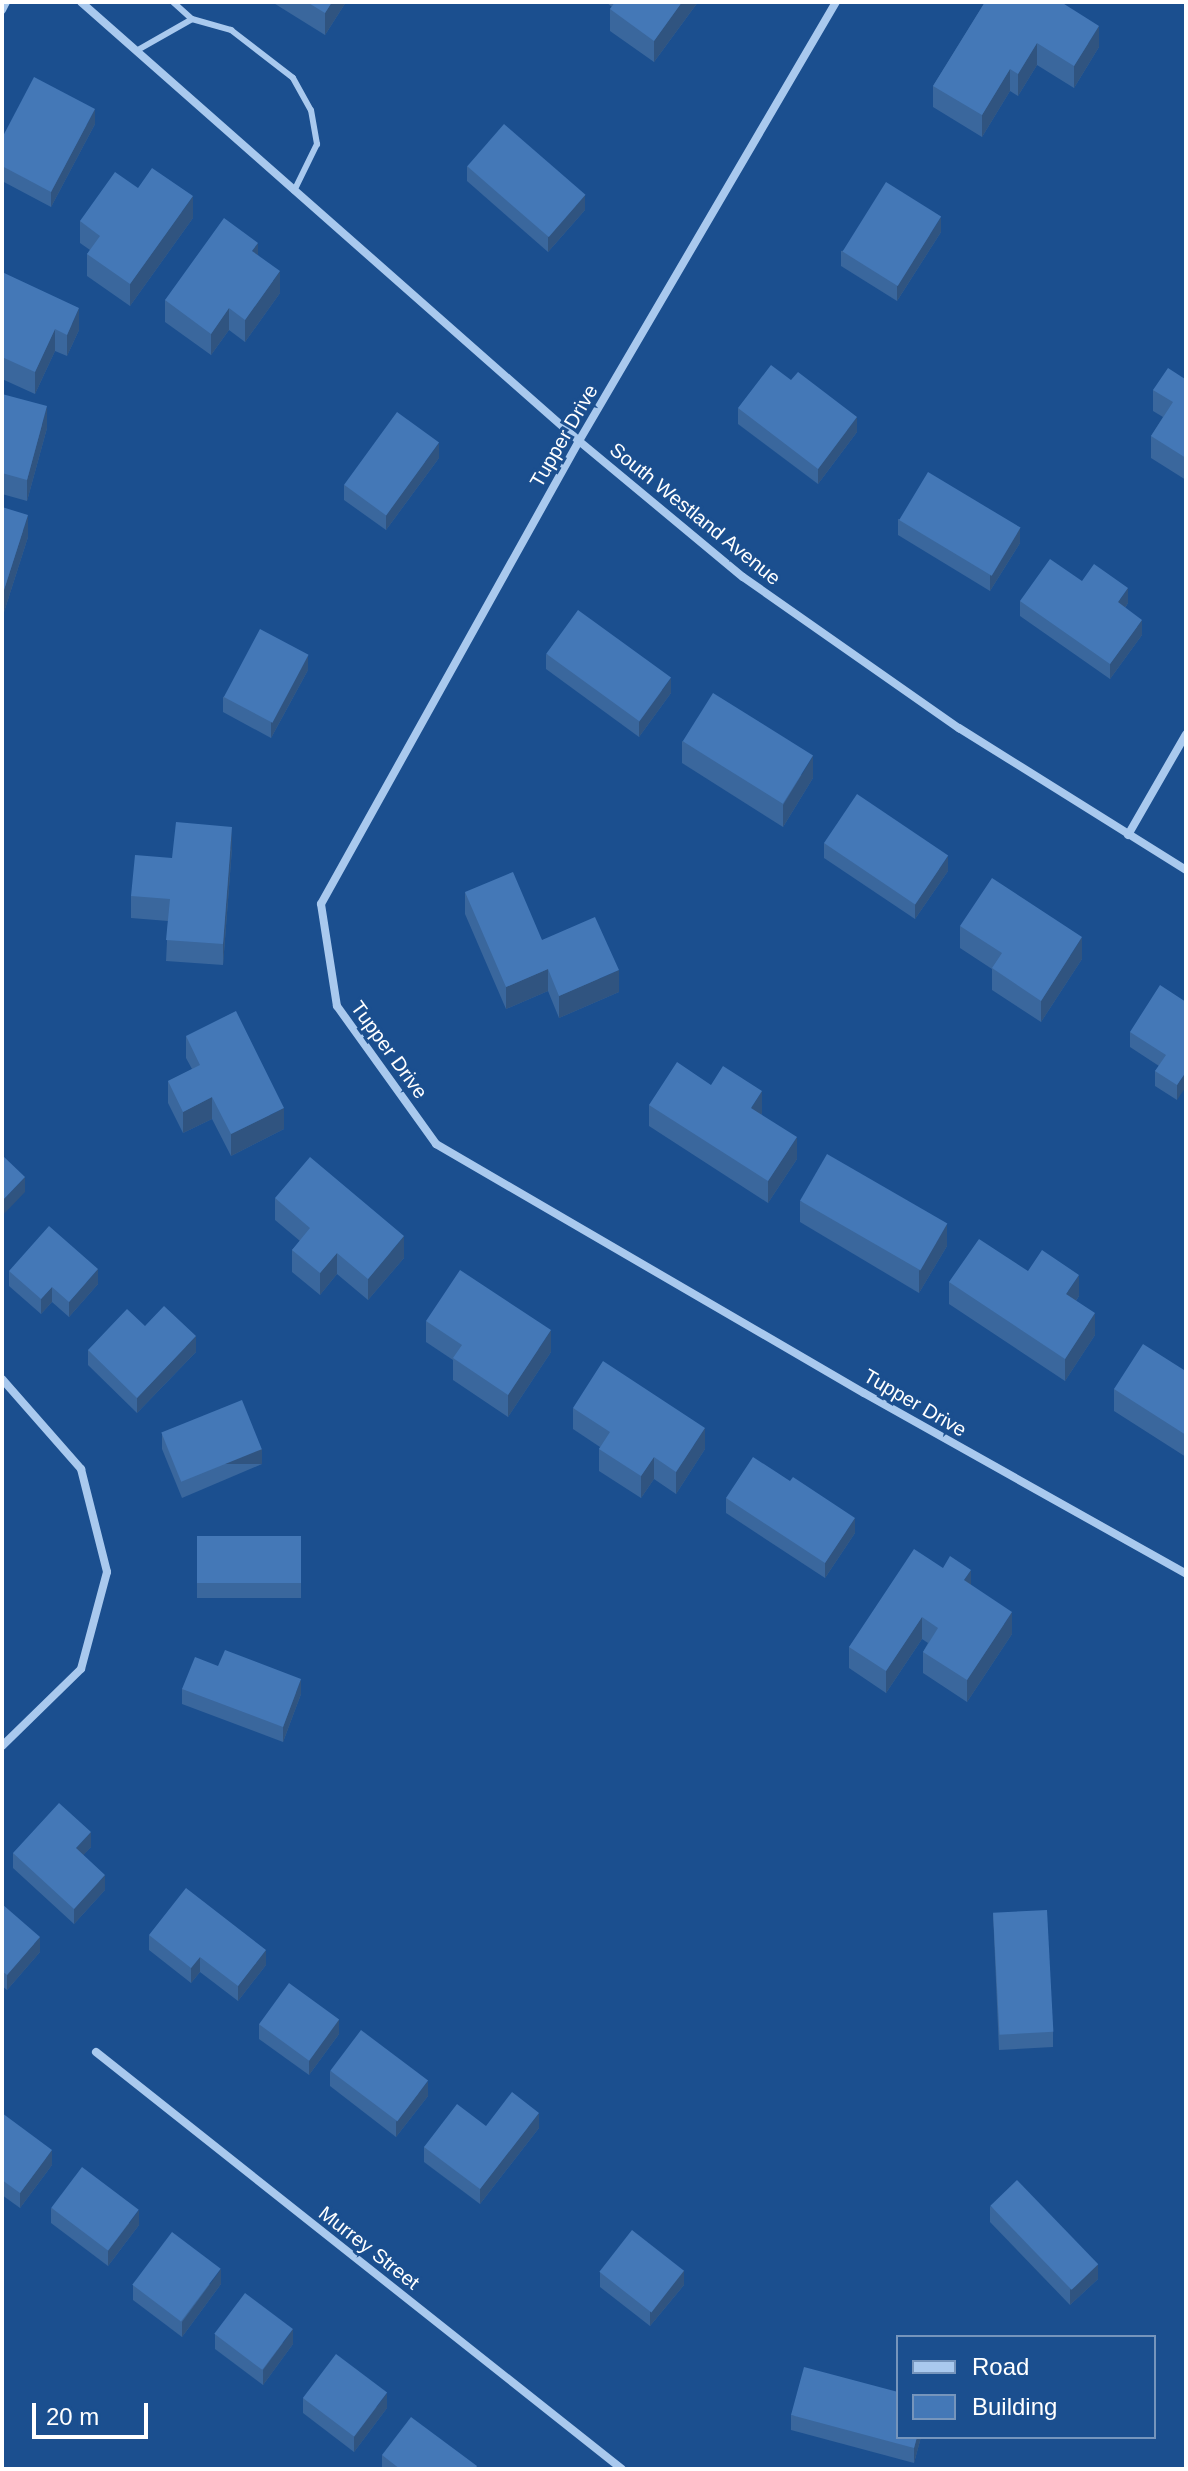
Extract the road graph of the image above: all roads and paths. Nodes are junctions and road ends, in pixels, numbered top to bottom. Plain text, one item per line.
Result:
1 (6, 2) edge
2 (81, 2) edge
3 (173, 2) edge
4 (836, 2) edge
5 (2, 10) edge
6 (192, 19) junction
7 (136, 51) junction
8 (294, 191) junction
9 (579, 441) junction
10 (1186, 734) edge
11 (1128, 835) junction
12 (1186, 870) edge
13 (2, 1379) edge
14 (1186, 1574) edge
15 (2, 1746) edge
16 (96, 2052) dead end
17 (622, 2469) edge

1 - 5 street
2 - 7 street, South Westland Avenue
3 - 6 lane
4 - 9 street, Tupper Drive
6 - 7 lane
6 - 8 lane
7 - 8 street, South Westland Avenue
8 - 9 street, South Westland Avenue
9 - 11 street, South Westland Avenue
9 - 14 street, Tupper Drive
10 - 11 street
11 - 12 street, South Westland Avenue
13 - 15 street
16 - 17 street, Murrey Street

